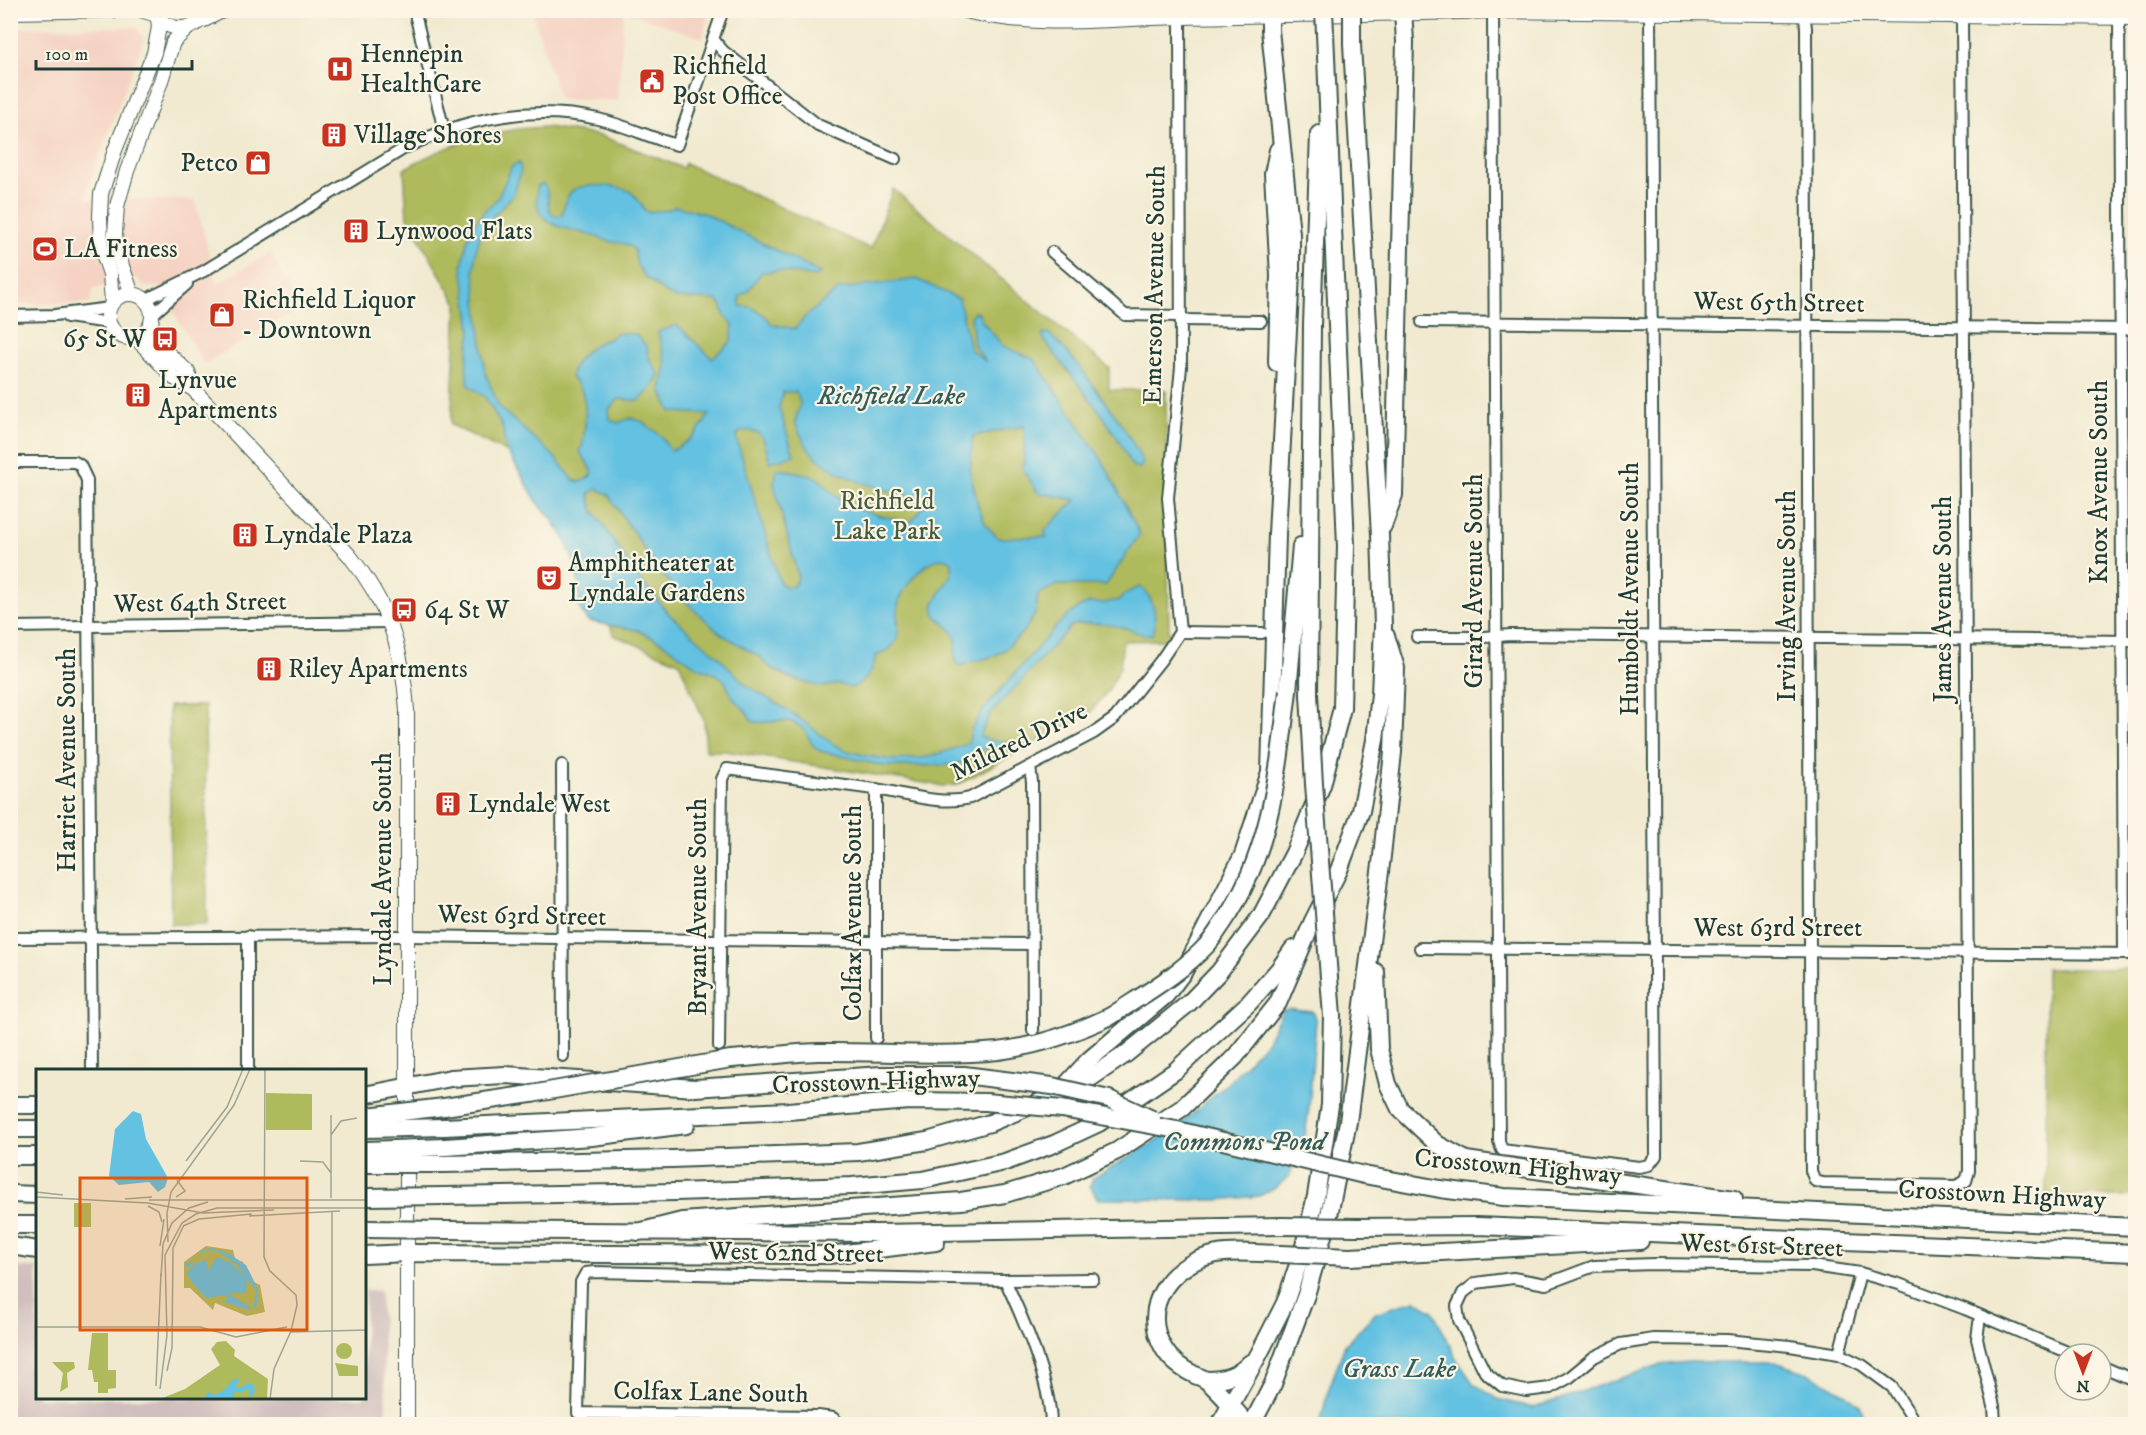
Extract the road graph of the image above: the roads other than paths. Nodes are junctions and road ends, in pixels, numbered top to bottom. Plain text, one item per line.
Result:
1 (116, 10) edge
2 (141, 10) edge
3 (209, 10) edge
4 (224, 10) edge
5 (414, 10) edge
6 (723, 10) edge
7 (963, 10) edge
8 (1324, 10) edge
9 (1352, 10) edge
10 (1493, 11) edge
11 (1650, 11) edge
12 (10, 12) edge
13 (1270, 13) edge
14 (1403, 13) edge
15 (1805, 13) edge
16 (1180, 14) edge
17 (2120, 14) edge
18 (156, 15) edge
19 (1962, 16) junction
20 (2136, 18) edge
21 (193, 26) junction
22 (713, 39) junction
23 (1326, 101) junction
24 (444, 130) junction
25 (895, 159) dead end
26 (1052, 252) dead end
27 (204, 271) junction
28 (132, 294) junction
29 (145, 300) junction
30 (111, 305) junction
31 (55, 315) junction
32 (152, 315) junction
33 (10, 316) edge
34 (1181, 318) junction
35 (1261, 321) dead end
36 (1422, 322) dead end
37 (109, 323) junction
38 (1495, 323) junction
39 (1650, 324) junction
40 (1808, 326) junction
41 (1965, 327) junction
42 (2121, 328) junction
43 (2136, 329) edge
44 (142, 334) junction
45 (1313, 425) junction
46 (10, 462) edge
47 (1380, 536) junction
48 (390, 622) junction
49 (1383, 626) junction
50 (10, 627) edge
51 (89, 627) junction
52 (1180, 632) junction
53 (1262, 633) dead end
54 (1496, 636) junction
55 (1653, 636) junction
56 (1417, 637) dead end
57 (1810, 638) junction
58 (1965, 639) junction
59 (2123, 641) junction
60 (2136, 641) edge
61 (562, 765) dead end
62 (1030, 767) junction
63 (727, 769) joint
64 (876, 789) junction
65 (1382, 856) junction
66 (1313, 921) junction
67 (249, 936) junction
68 (407, 936) junction
69 (10, 938) edge
70 (92, 938) junction
71 (563, 939) junction
72 (721, 940) junction
73 (875, 942) junction
74 (1032, 944) junction
75 (1420, 948) dead end
76 (1498, 948) junction
77 (1655, 950) junction
78 (1810, 951) junction
79 (1968, 952) junction
80 (2130, 954) edge
81 (1033, 1030) dead end
82 (876, 1038) dead end
83 (719, 1046) dead end
84 (562, 1056) dead end
85 (92, 1069) edge
86 (248, 1069) edge
87 (407, 1088) junction
88 (366, 1095) edge
89 (1054, 1096) junction
90 (10, 1105) edge
91 (36, 1105) edge
92 (788, 1111) junction
93 (366, 1123) edge
94 (10, 1129) edge
95 (36, 1129) edge
96 (1177, 1130) junction
97 (10, 1156) edge
98 (36, 1156) edge
99 (445, 1156) junction
100 (366, 1157) edge
101 (1649, 1165) joint
102 (1966, 1181) joint
103 (10, 1194) edge
104 (36, 1195) edge
105 (366, 1197) edge
106 (1833, 1213) junction
107 (10, 1225) edge
108 (36, 1225) edge
109 (2136, 1227) edge
110 (366, 1229) edge
111 (1041, 1231) junction
112 (638, 1232) junction
113 (1739, 1235) junction
114 (10, 1246) edge
115 (36, 1250) edge
116 (408, 1253) junction
117 (2136, 1253) edge
118 (366, 1255) edge
119 (1860, 1273) junction
120 (1093, 1279) dead end
121 (1005, 1280) junction
122 (1980, 1316) junction
123 (2053, 1346) edge
124 (1259, 1354) junction
125 (1839, 1354) junction
126 (2113, 1371) edge
127 (1207, 1380) junction
128 (2136, 1381) edge
129 (1231, 1407) junction
130 (578, 1413) joint
131 (407, 1425) edge
132 (840, 1425) edge
133 (1051, 1425) edge
134 (1220, 1425) edge
135 (1244, 1425) edge
136 (1252, 1425) edge
137 (1912, 1425) edge
138 (1995, 1425) edge

1 - 12 main road
2 - 18 main road
3 - 21 main road
4 - 21 main road
5 - 24 street
6 - 22 street
7 - 16 main road
8 - 23 highway, bridge
9 - 47 highway, bridge
10 - 11 main road
10 - 14 main road
10 - 38 street, Girard Avenue South
11 - 15 main road
11 - 39 street, Humboldt Avenue South
13 - 14 main road
13 - 16 main road
13 - 89 highway
14 - 47 highway
15 - 19 main road
15 - 40 street, Irving Avenue South
16 - 34 street, Emerson Avenue South
17 - 19 main road
17 - 20 main road
17 - 42 street, Knox Avenue South
18 - 21 main road
18 - 30 main road
19 - 41 street, James Avenue South
21 - 28 main road
22 - 24 street
22 - 25 street
23 - 45 highway
23 - 89 highway
24 - 27 street
26 - 34 street
27 - 29 street
27 - 32 street
28 - 29 main road
28 - 30 main road
29 - 32 main road
30 - 31 street
30 - 37 main road
31 - 33 street
31 - 37 street
32 - 44 main road
34 - 35 street
34 - 52 street, Emerson Avenue South
36 - 38 street, West 65th Street
37 - 44 main road, Lyndale Avenue South
38 - 39 street, West 65th Street
38 - 54 street, Girard Avenue South
39 - 40 street, West 65th Street
39 - 55 street, Humboldt Avenue South
40 - 41 street, West 65th Street
40 - 57 street, Irving Avenue South
41 - 42 street, West 65th Street
41 - 58 street, James Avenue South
42 - 43 street, West 65th Street
42 - 59 street, Knox Avenue South
44 - 48 main road, Lyndale Avenue South
45 - 93 highway, bridge
45 - 124 highway, bridge
46 - 51 street, Harriet Avenue South
47 - 49 highway
48 - 51 street, West 64th Street
48 - 68 main road, Lyndale Avenue South
49 - 65 highway
49 - 66 highway
50 - 51 street, West 64th Street
51 - 70 street, Harriet Avenue South
52 - 53 street
52 - 62 street, Mildred Drive
54 - 55 street
54 - 56 street
54 - 76 street, Girard Avenue South
55 - 57 street
55 - 77 street, Humboldt Avenue South
57 - 58 street
57 - 78 street, Irving Avenue South
58 - 59 street
58 - 79 street, James Avenue South
59 - 60 street
59 - 80 street, Knox Avenue South
61 - 71 street
62 - 64 street, Mildred Drive
62 - 74 street
63 - 64 street, Mildred Drive
63 - 72 street, Bryant Avenue South
64 - 73 street, Colfax Avenue South
65 - 106 highway
65 - 136 highway
66 - 105 highway, bridge
66 - 112 highway
67 - 68 street, West 63rd Street
67 - 70 street, West 63rd Street
67 - 86 street
68 - 71 street, West 63rd Street
68 - 87 main road, Lyndale Avenue South
69 - 70 street, West 63rd Street
70 - 85 street, Harriet Avenue South
71 - 72 street, West 63rd Street
71 - 84 street
72 - 73 street, West 63rd Street
72 - 83 street, Bryant Avenue South
73 - 74 street, West 63rd Street
73 - 82 street, Colfax Avenue South
74 - 81 street
75 - 76 street, West 63rd Street
76 - 77 street, West 63rd Street
76 - 101 street, Girard Avenue South
77 - 78 street, West 63rd Street
77 - 101 street, Humboldt Avenue South
78 - 79 street, West 63rd Street
78 - 102 street, Irving Avenue South
79 - 80 street, West 63rd Street
79 - 102 street, James Avenue South
87 - 88 highway
87 - 96 highway, bridge
87 - 116 main road, Lyndale Avenue South
89 - 99 highway
90 - 91 highway
92 - 93 highway, Crosstown Highway, bridge
92 - 96 highway, Crosstown Highway, bridge
92 - 99 highway
94 - 95 highway
96 - 106 highway, Crosstown Highway, bridge
97 - 98 highway
99 - 100 highway, bridge
103 - 104 highway
106 - 109 highway, Crosstown Highway
107 - 108 highway
110 - 112 highway, Crosstown Highway, bridge
111 - 112 highway, Crosstown Highway
111 - 113 highway, Crosstown Highway, bridge
111 - 116 highway
113 - 117 highway, Crosstown Highway
113 - 127 highway, bridge
114 - 115 highway
116 - 118 highway
116 - 131 main road, Lyndale Avenue South
119 - 122 street, West 61st Street
119 - 125 street
119 - 125 street, West 61st Street
120 - 121 street, West 62nd Street
121 - 130 street, West 62nd Street
121 - 133 street
122 - 123 street, West 61st Street
122 - 138 street
124 - 127 highway
124 - 129 highway
125 - 137 street
126 - 128 street
127 - 129 highway
129 - 134 highway
129 - 135 highway
130 - 132 street, Colfax Lane South

